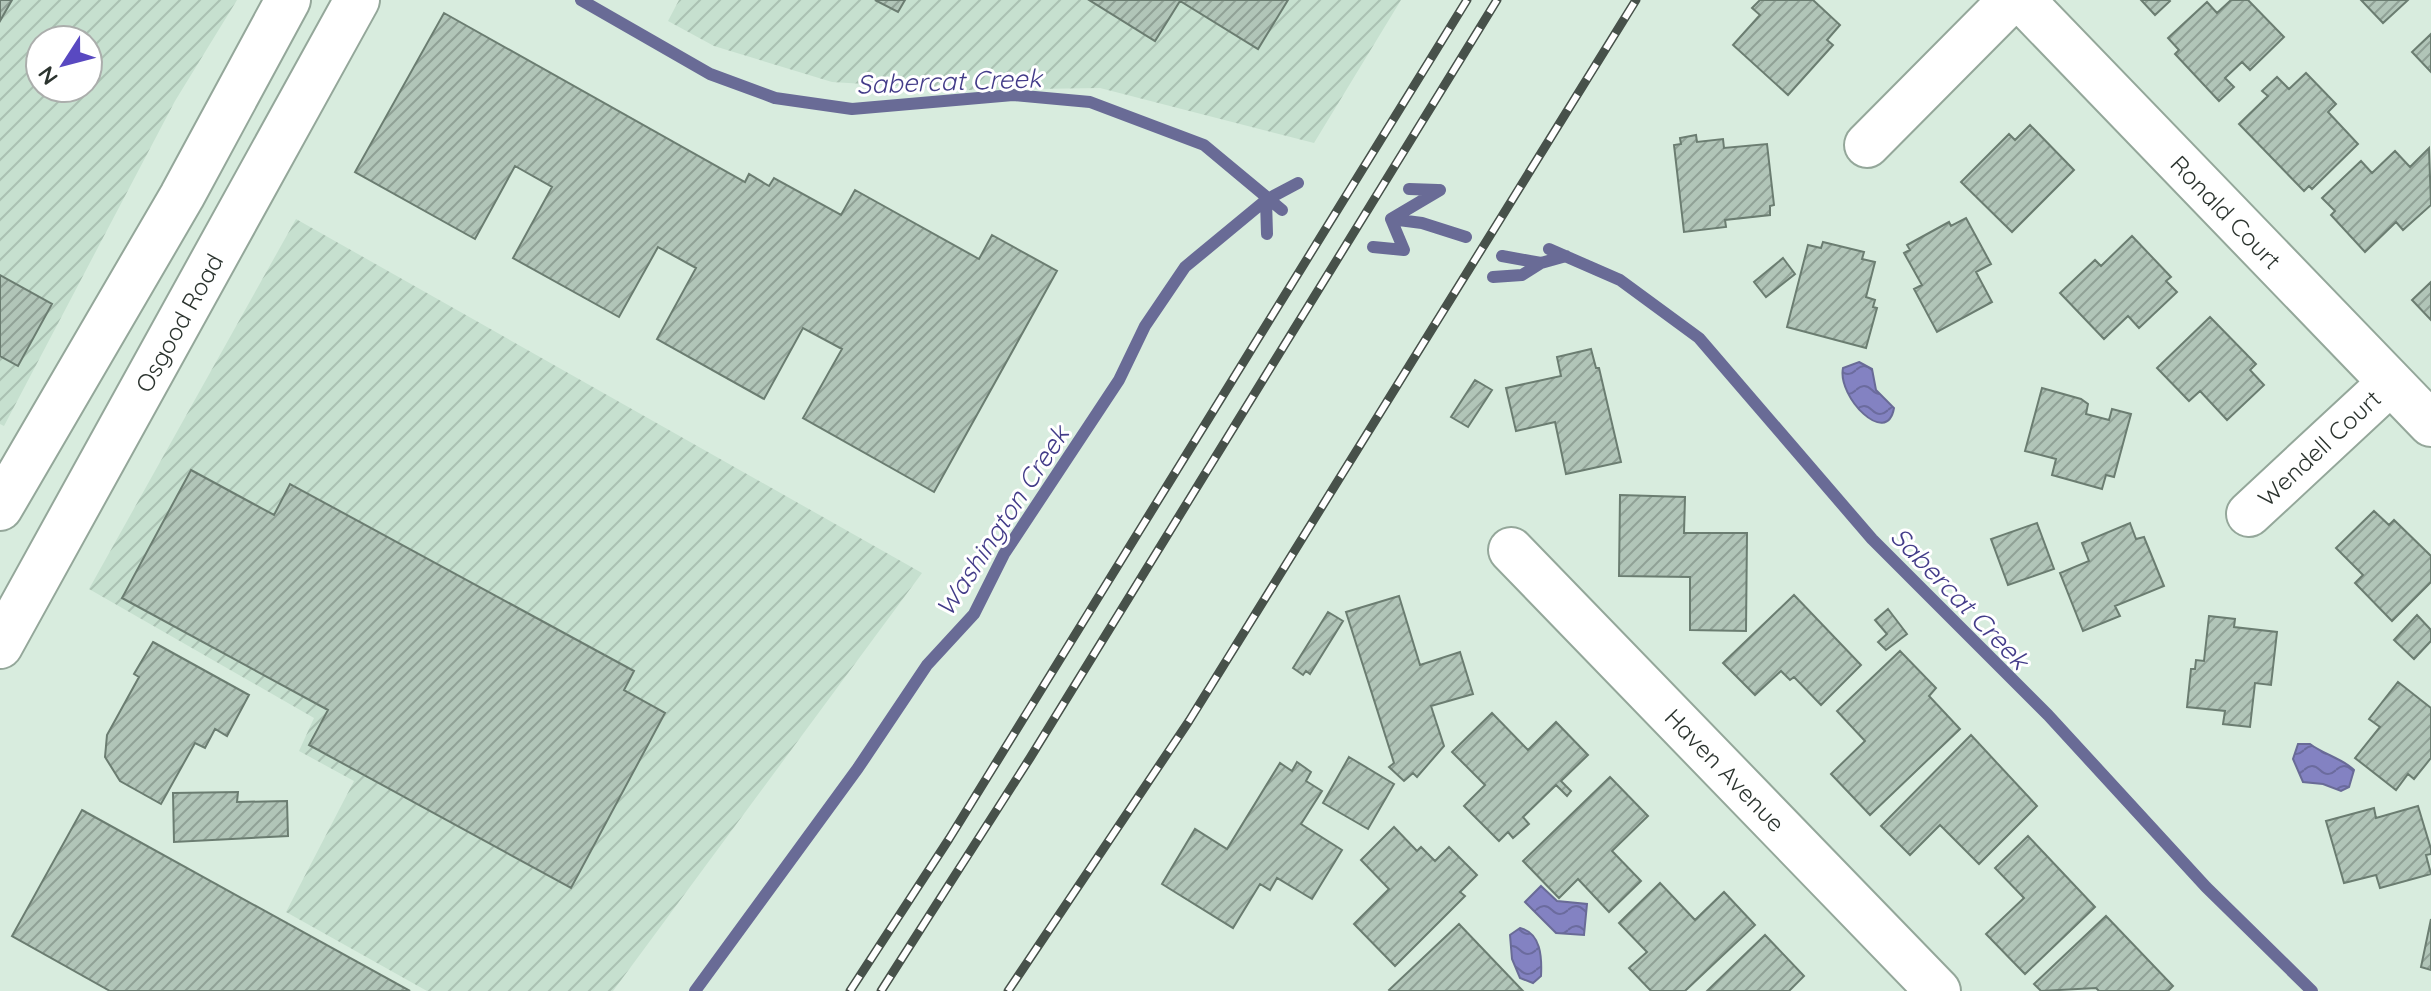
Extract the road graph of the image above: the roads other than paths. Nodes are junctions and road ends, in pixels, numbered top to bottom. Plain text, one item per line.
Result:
1 (288, 0) edge
2 (357, 0) edge
3 (2011, 0) edge
4 (2022, 0) edge
5 (1867, 145) dead end
6 (200, 163) junction
7 (242, 209) junction
8 (2390, 383) junction
9 (2431, 424) edge
10 (0, 508) edge
11 (2249, 514) dead end
12 (1511, 550) dead end
13 (0, 646) edge
14 (1938, 991) edge

1 - 6 street
2 - 7 street, Osgood Road
3 - 5 street
4 - 8 street, Ronald Court
6 - 7 street
6 - 10 street
7 - 13 street, Osgood Road
8 - 9 street, Ronald Court
8 - 11 street, Wendell Court
12 - 14 street, Haven Avenue

